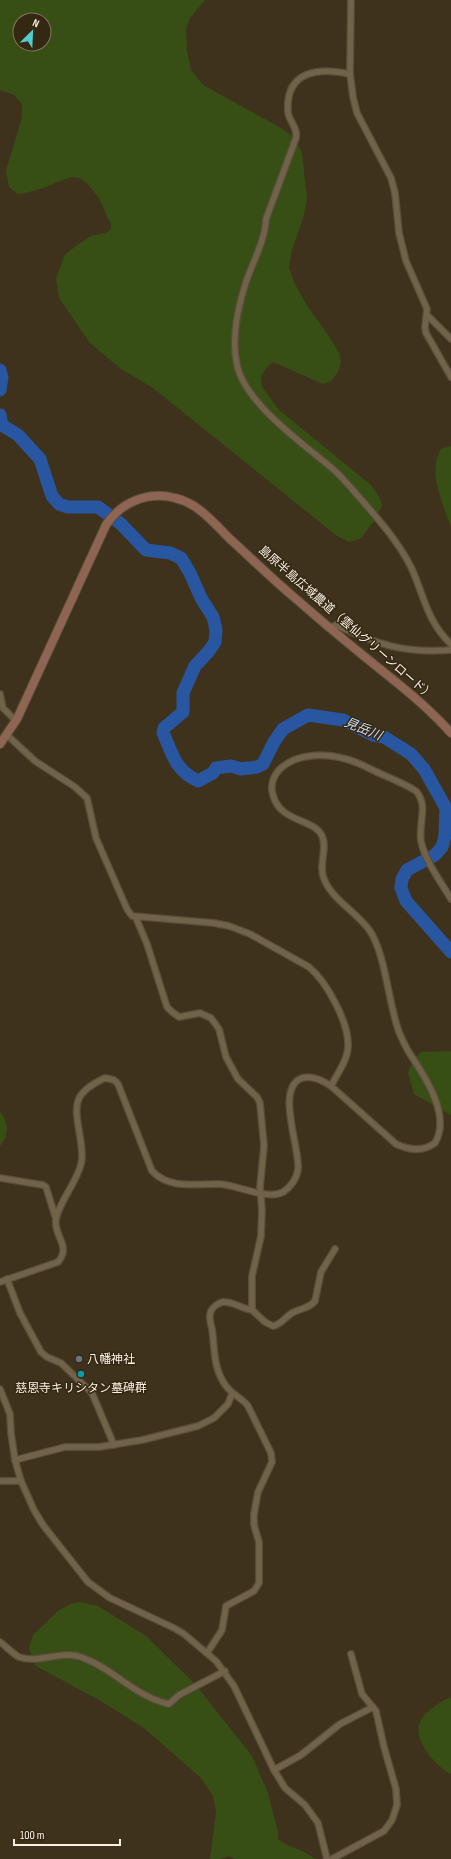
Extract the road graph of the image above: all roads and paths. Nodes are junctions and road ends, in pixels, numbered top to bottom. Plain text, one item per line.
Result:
1 (351, 0) edge
2 (350, 74) junction
3 (427, 315) junction
4 (451, 339) edge
5 (451, 377) edge
6 (329, 628) junction
7 (451, 644) edge
8 (451, 650) edge
9 (0, 694) edge
10 (16, 721) junction
11 (451, 733) edge
12 (7, 735) junction
13 (0, 744) edge
14 (451, 899) edge
15 (136, 918) junction
16 (331, 1086) junction
17 (441, 1096) dead end
18 (445, 1131) dead end
19 (0, 1178) edge
20 (262, 1193) junction
21 (56, 1219) junction
22 (335, 1249) dead end
23 (7, 1280) junction
24 (0, 1282) edge
25 (252, 1310) junction
26 (0, 1389) edge
27 (232, 1394) junction
28 (114, 1445) junction
29 (15, 1460) junction
30 (0, 1481) edge
31 (21, 1481) junction
32 (0, 1642) edge
33 (207, 1653) junction
34 (351, 1654) dead end
35 (225, 1671) junction
36 (372, 1707) junction
37 (274, 1770) junction
38 (327, 1859) edge
39 (332, 1859) edge

1 - 2 street
2 - 3 street
2 - 7 street
3 - 4 street
3 - 5 street
6 - 8 street
6 - 10 street, 島原半島広域農道（雲仙グリーンロード）
6 - 11 street, 島原半島広域農道（雲仙グリーンロード）
9 - 10 street
10 - 12 street, 島原半島広域農道（雲仙グリーンロード）
12 - 13 street, 島原半島広域農道（雲仙グリーンロード）
12 - 15 street
14 - 17 street
15 - 16 street
15 - 20 street
16 - 18 street
16 - 20 street
19 - 21 street
20 - 21 street
20 - 25 street
21 - 23 street
22 - 25 street
23 - 24 street
23 - 28 street
25 - 27 street
26 - 29 street
27 - 28 street
27 - 33 street
28 - 29 street
29 - 31 street
30 - 31 street
31 - 33 street
32 - 35 street
33 - 35 street
34 - 36 street
35 - 37 street
36 - 37 street
36 - 39 street
37 - 38 street

